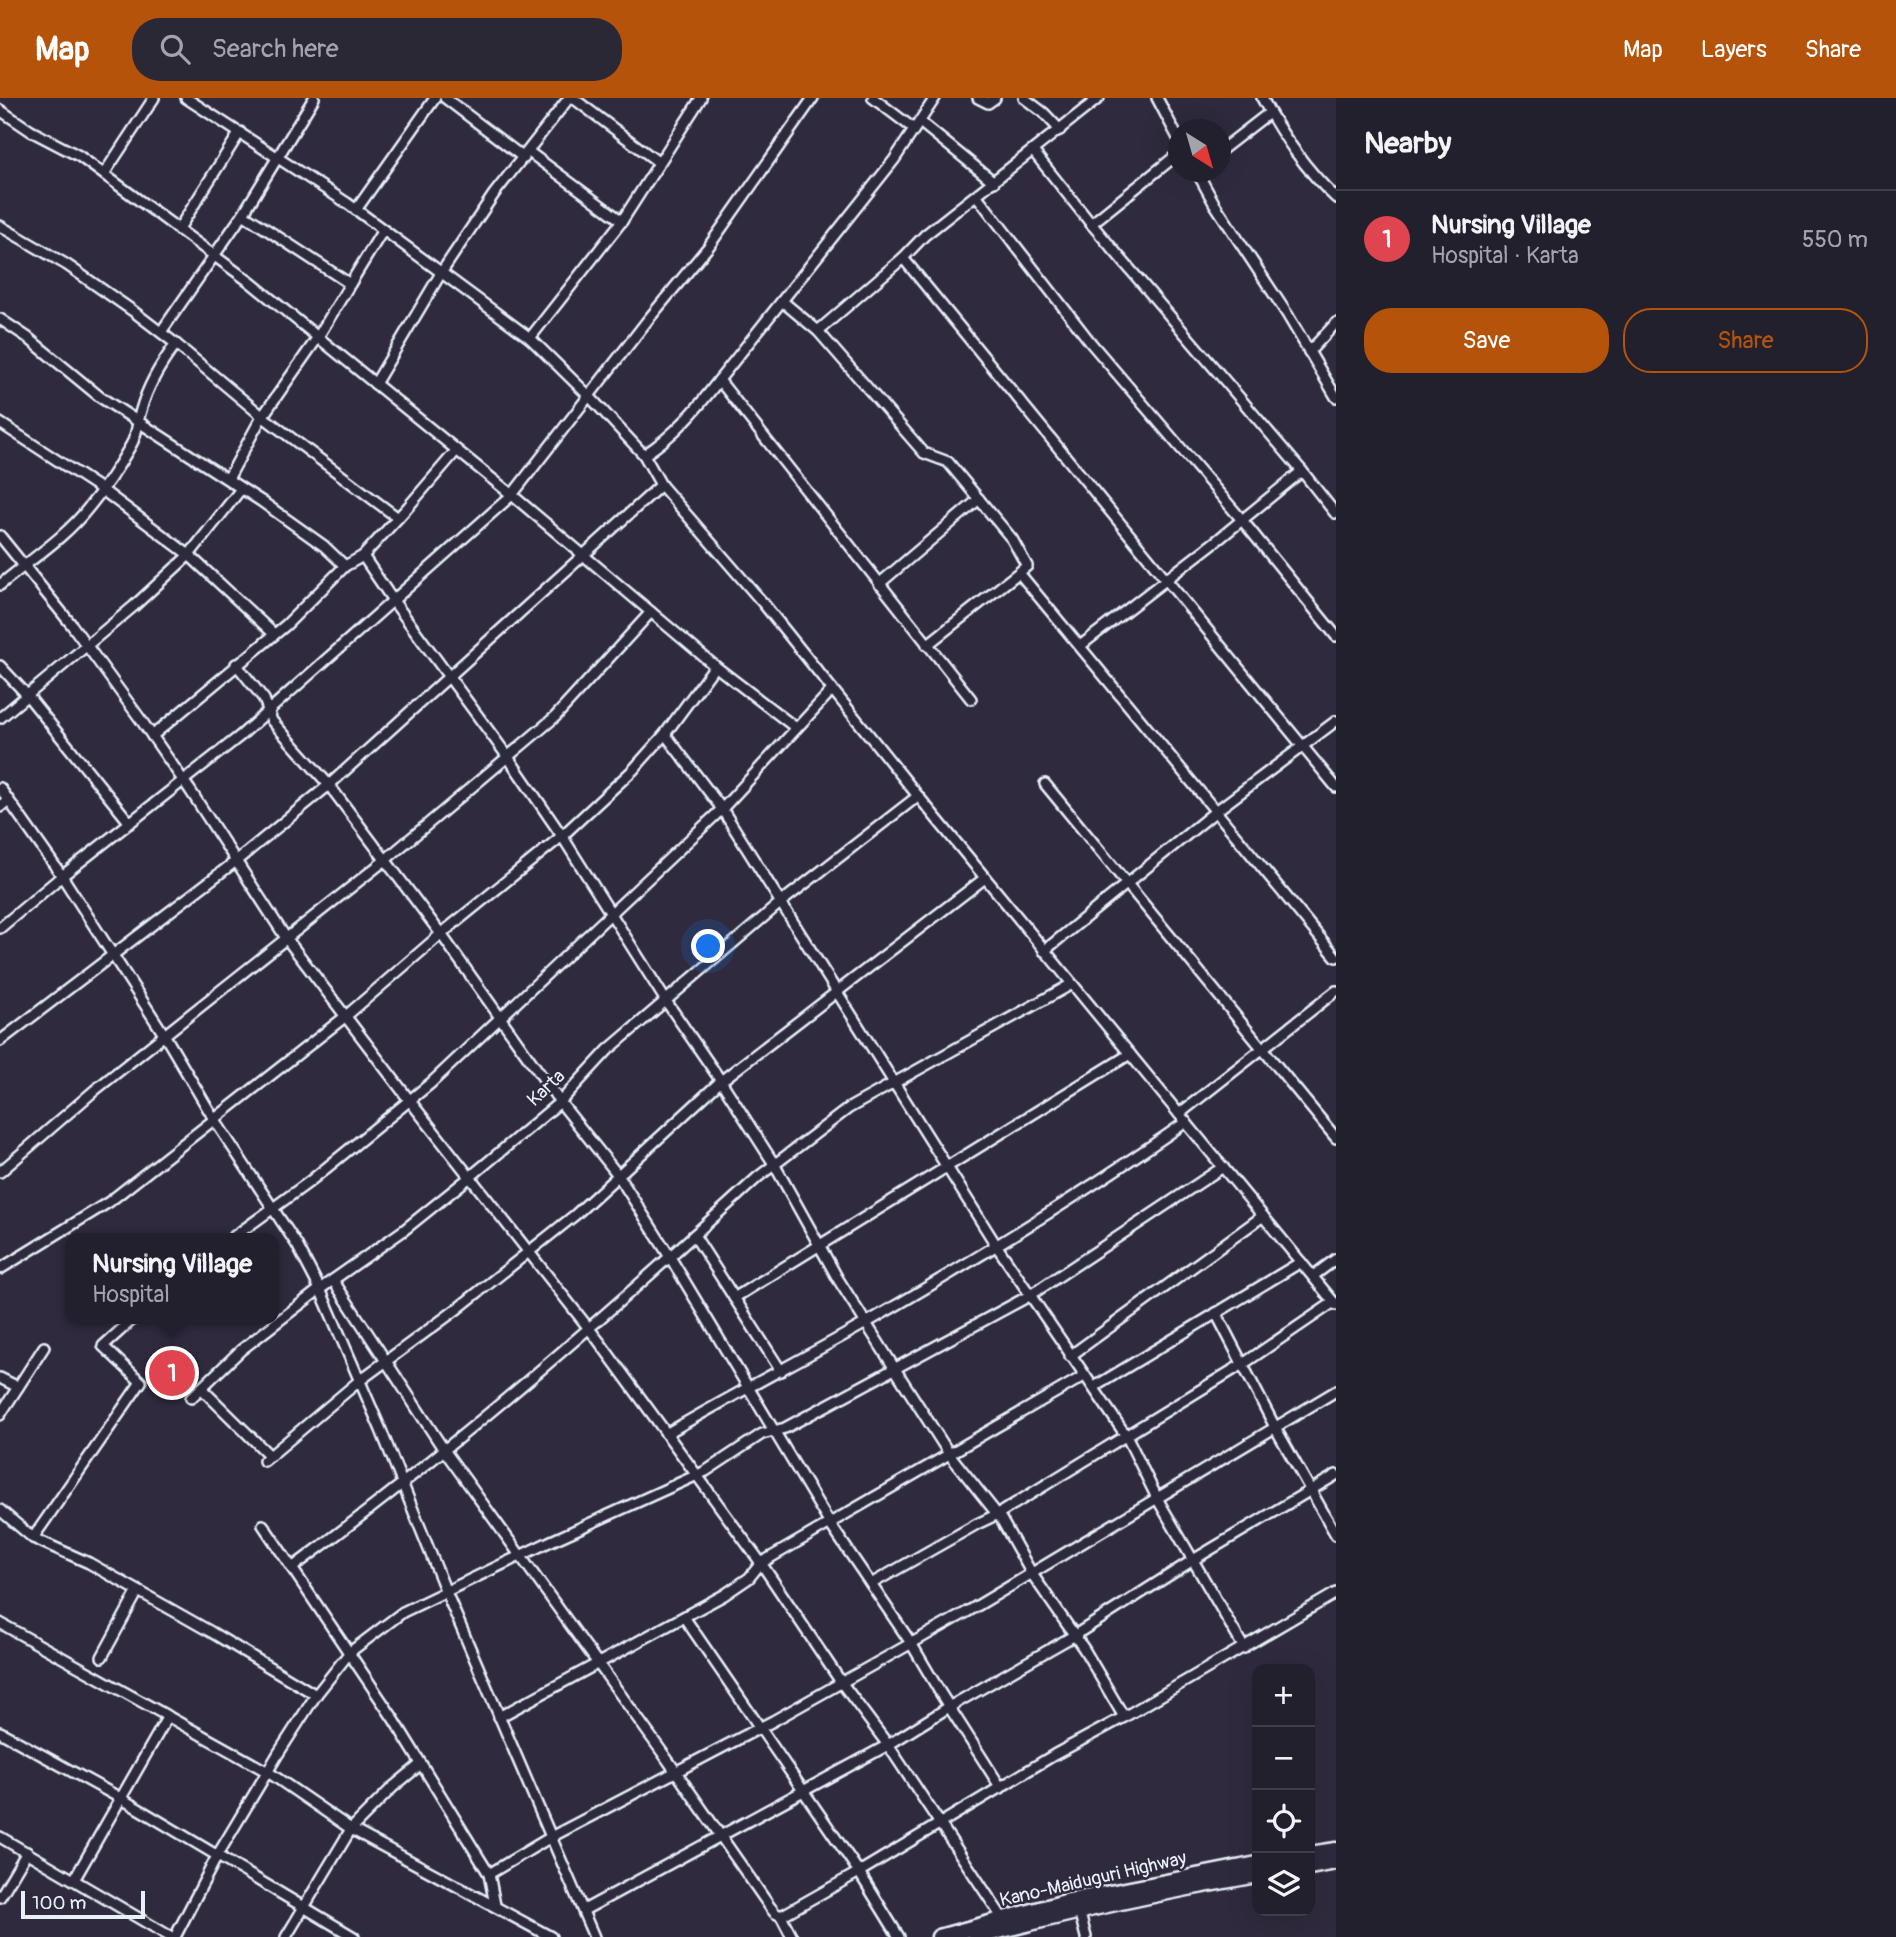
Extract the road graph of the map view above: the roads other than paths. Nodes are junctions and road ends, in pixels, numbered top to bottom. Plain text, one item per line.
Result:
1 (153, 98) edge
2 (186, 98) edge
3 (314, 98) edge
4 (444, 98) edge
5 (571, 98) edge
6 (701, 98) edge
7 (813, 98) edge
8 (873, 98) edge
9 (935, 98) edge
10 (978, 98) edge
11 (995, 98) edge
12 (1024, 98) edge
13 (1099, 98) edge
14 (1157, 98) edge
15 (1262, 98) edge
16 (431, 99) edge
17 (0, 110) edge
18 (1269, 113) junction
19 (1168, 119) edge
20 (917, 125) junction
21 (1059, 130) junction
22 (240, 132) junction
23 (1231, 142) edge
24 (1033, 151) junction
25 (526, 155) junction
26 (278, 158) junction
27 (658, 162) junction
28 (1168, 162) edge
29 (104, 174) junction
30 (994, 182) junction
31 (1202, 182) edge
32 (977, 195) junction
33 (1336, 198) edge
34 (356, 210) junction
35 (243, 214) junction
36 (622, 221) junction
37 (1091, 224) junction
38 (0, 226) edge
39 (178, 230) junction
40 (383, 230) junction
41 (215, 255) junction
42 (903, 258) junction
43 (441, 273) junction
44 (350, 284) junction
45 (782, 301) junction
46 (0, 319) edge
47 (1336, 323) edge
48 (818, 331) junction
49 (161, 332) junction
50 (318, 337) junction
51 (530, 338) junction
52 (176, 344) junction
53 (1309, 352) junction
54 (719, 380) junction
55 (375, 384) junction
56 (590, 397) junction
57 (1336, 397) edge
58 (262, 416) junction
59 (139, 422) junction
60 (0, 424) edge
61 (456, 451) junction
62 (644, 455) junction
63 (1301, 471) junction
64 (228, 479) junction
65 (661, 485) junction
66 (101, 489) junction
67 (242, 489) junction
68 (512, 495) junction
69 (979, 499) junction
70 (1335, 513) edge
71 (398, 518) junction
72 (1242, 520) junction
73 (0, 536) edge
74 (188, 555) junction
75 (582, 555) junction
76 (363, 556) junction
77 (24, 565) junction
78 (345, 566) junction
79 (1020, 574) junction
80 (1166, 578) junction
81 (879, 584) junction
82 (0, 585) edge
83 (394, 602) junction
84 (651, 612) junction
85 (274, 634) junction
86 (1336, 636) edge
87 (927, 645) junction
88 (86, 646) junction
89 (1080, 646) junction
90 (236, 664) junction
91 (0, 666) edge
92 (715, 666) junction
93 (450, 676) junction
94 (832, 690) junction
95 (27, 695) junction
96 (971, 699) dead end
97 (269, 710) junction
98 (0, 718) edge
99 (1336, 722) edge
100 (796, 728) junction
101 (665, 734) junction
102 (152, 736) junction
103 (1302, 746) junction
104 (508, 757) junction
105 (184, 781) junction
106 (1045, 784) dead end
107 (329, 785) junction
108 (1336, 787) edge
109 (0, 788) edge
110 (918, 796) junction
111 (8, 800) junction
112 (0, 807) edge
113 (722, 810) junction
114 (1216, 811) junction
115 (130, 823) junction
116 (562, 836) junction
117 (236, 861) junction
118 (384, 861) junction
119 (62, 876) junction
120 (985, 878) junction
121 (1128, 882) junction
122 (780, 903) junction
123 (613, 915) junction
124 (0, 928) edge
125 (441, 934) junction
126 (286, 938) junction
127 (1044, 951) junction
128 (113, 956) junction
129 (1336, 957) edge
130 (1072, 984) junction
131 (1336, 991) edge
132 (836, 993) junction
133 (666, 1001) junction
134 (346, 1016) junction
135 (501, 1018) junction
136 (165, 1036) junction
137 (0, 1041) edge
138 (1262, 1048) junction
139 (1130, 1054) junction
140 (722, 1082) junction
141 (894, 1083) junction
142 (410, 1101) junction
143 (560, 1102) junction
144 (1182, 1118) junction
145 (214, 1119) junction
146 (1336, 1138) edge
147 (774, 1164) junction
148 (947, 1166) junction
149 (1223, 1167) junction
150 (0, 1172) edge
151 (618, 1175) junction
152 (470, 1177) junction
153 (272, 1208) junction
154 (1263, 1216) junction
155 (239, 1233) edge
156 (694, 1235) junction
157 (818, 1245) junction
158 (996, 1245) junction
159 (528, 1252) junction
160 (670, 1257) junction
161 (1336, 1259) edge
162 (1301, 1262) junction
163 (0, 1269) edge
164 (1313, 1276) junction
165 (333, 1280) junction
166 (320, 1289) junction
167 (1029, 1296) junction
168 (734, 1298) junction
169 (1335, 1303) edge
170 (1216, 1313) junction
171 (279, 1321) edge
172 (866, 1323) junction
173 (127, 1324) edge
174 (275, 1324) edge
175 (588, 1327) junction
176 (44, 1348) dead end
177 (1070, 1356) junction
178 (387, 1363) junction
179 (1243, 1364) junction
180 (895, 1369) junction
181 (781, 1371) junction
182 (1084, 1376) junction
183 (0, 1378) edge
184 (359, 1381) junction
185 (18, 1387) junction
186 (747, 1387) junction
187 (1094, 1387) junction
188 (202, 1389) junction
189 (1336, 1391) edge
190 (191, 1398) dead end
191 (0, 1415) edge
192 (1276, 1429) junction
193 (774, 1430) junction
194 (666, 1434) junction
195 (1127, 1437) junction
196 (444, 1450) junction
197 (950, 1454) junction
198 (695, 1475) junction
199 (1336, 1475) edge
200 (401, 1484) junction
201 (1310, 1490) junction
202 (1158, 1500) junction
203 (0, 1510) edge
204 (998, 1514) junction
205 (830, 1524) junction
206 (262, 1525) dead end
207 (1336, 1535) edge
208 (33, 1538) junction
209 (519, 1557) junction
210 (1193, 1560) junction
211 (761, 1563) junction
212 (292, 1569) junction
213 (1032, 1574) junction
214 (871, 1584) junction
215 (138, 1591) junction
216 (446, 1592) junction
217 (1336, 1593) edge
218 (684, 1617) junction
219 (0, 1623) edge
220 (1075, 1635) junction
221 (911, 1643) junction
222 (1244, 1648) junction
223 (350, 1652) junction
224 (102, 1657) dead end
225 (598, 1663) junction
226 (841, 1682) junction
227 (316, 1695) junction
228 (948, 1707) junction
229 (168, 1716) junction
230 (499, 1717) junction
231 (1124, 1717) junction
232 (759, 1728) junction
233 (0, 1732) edge
234 (888, 1745) junction
235 (421, 1764) junction
236 (675, 1771) junction
237 (268, 1772) junction
238 (1001, 1788) junction
239 (802, 1790) junction
240 (122, 1799) junction
241 (940, 1823) junction
242 (351, 1829) junction
243 (721, 1836) junction
244 (551, 1837) junction
245 (0, 1838) edge
246 (1336, 1850) edge
247 (27, 1852) junction
248 (1315, 1853) edge
249 (217, 1856) junction
250 (1336, 1862) edge
251 (1252, 1865) edge
252 (1315, 1866) edge
253 (859, 1872) junction
254 (489, 1874) junction
255 (1252, 1876) edge
256 (74, 1880) junction
257 (0, 1897) edge
258 (495, 1905) junction
259 (304, 1908) junction
260 (584, 1910) junction
261 (1079, 1910) junction
262 (781, 1916) junction
263 (1006, 1923) junction
264 (173, 1937) edge
265 (286, 1937) edge
266 (354, 1937) edge
267 (551, 1937) edge
268 (594, 1937) edge
269 (792, 1937) edge
270 (899, 1937) edge
271 (939, 1937) edge
272 (976, 1937) edge
273 (1086, 1937) edge

1 - 29 street
2 - 22 street
3 - 26 street
4 - 25 street
5 - 25 street
5 - 27 street
6 - 27 street
7 - 56 street
8 - 20 street
9 - 20 street
10 - 11 street
12 - 21 street
13 - 21 street
14 - 19 street
15 - 18 street
16 - 34 street
17 - 29 street
18 - 23 street
18 - 33 street
20 - 30 street
20 - 45 street
21 - 24 street
22 - 26 street
22 - 39 street
24 - 30 street
24 - 37 street
25 - 36 street
25 - 43 street
26 - 34 street
26 - 35 street
27 - 36 street
28 - 37 street
29 - 39 street
30 - 32 street
31 - 53 street
32 - 42 street
32 - 72 street
34 - 40 street
35 - 41 street
35 - 44 street
36 - 51 street
37 - 63 street
38 - 49 street
39 - 41 street
40 - 43 street
40 - 44 street
41 - 49 street
41 - 50 street
42 - 48 street
42 - 80 street
43 - 51 street
43 - 55 street
44 - 50 street
45 - 48 street
45 - 54 street
46 - 59 street
47 - 53 street
48 - 69 street
49 - 52 street
50 - 55 street
50 - 58 street
51 - 56 street
52 - 58 street
52 - 59 street
53 - 57 street
54 - 62 street
54 - 81 street
55 - 61 street
56 - 62 street
56 - 68 street
58 - 64 street
58 - 71 street
59 - 64 street
59 - 66 street
60 - 66 street
61 - 68 street
61 - 71 street
62 - 65 street
63 - 70 street
63 - 72 street
64 - 67 street
65 - 75 street
65 - 94 street
66 - 74 street
66 - 77 street
67 - 74 street
67 - 78 street
68 - 75 street
68 - 83 street
69 - 79 street
69 - 81 street
71 - 76 street
72 - 80 street
72 - 86 street
73 - 77 street
74 - 85 street
74 - 88 street
75 - 84 street
75 - 93 street
76 - 78 street
76 - 83 street
77 - 82 street
77 - 88 street
78 - 85 street
79 - 87 street
79 - 89 street
80 - 89 street
80 - 103 street
81 - 87 street
83 - 93 street
83 - 97 street
84 - 92 street
84 - 104 street
85 - 90 street
87 - 96 street
88 - 95 street
88 - 102 street
89 - 114 street
90 - 97 street
90 - 102 street
91 - 95 street
92 - 100 street
92 - 101 street
93 - 104 street
93 - 107 street
94 - 100 street
94 - 110 street
95 - 98 street
95 - 115 street
97 - 105 street
97 - 107 street
99 - 103 street
100 - 113 street
101 - 113 street
101 - 116 street
102 - 105 street
103 - 108 street
103 - 114 street
104 - 116 street
104 - 118 street
105 - 115 street
105 - 117 street
106 - 121 street
107 - 117 street
107 - 118 street
109 - 111 street
110 - 120 street
110 - 122 street, Karta
111 - 112 street
111 - 119 street
113 - 122 street
113 - 123 street
114 - 121 street
114 - 129 street
115 - 119 street
116 - 123 street
116 - 125 street
117 - 126 street
117 - 128 street
118 - 125 street
118 - 126 street
119 - 124 street
119 - 128 street
120 - 127 street
120 - 132 street
121 - 127 street
121 - 138 street
122 - 132 street
122 - 133 street, Karta
123 - 133 street
123 - 135 street
125 - 134 street
125 - 135 street
126 - 134 street
126 - 136 street
127 - 130 street
128 - 136 street
128 - 137 street
130 - 139 street
130 - 141 street
131 - 138 street
132 - 140 street
132 - 141 street
133 - 140 street
133 - 143 street, Karta
134 - 142 street
134 - 145 street
135 - 142 street
135 - 143 street
136 - 145 street
136 - 150 street
138 - 144 street
138 - 146 street
139 - 144 street
139 - 148 street
140 - 147 street
140 - 151 street
141 - 147 street
141 - 148 street
142 - 152 street
142 - 153 street
143 - 151 street
143 - 152 street, Karta
144 - 149 street
144 - 158 street
145 - 153 street
145 - 163 street
147 - 156 street
147 - 157 street
148 - 157 street
148 - 158 street
149 - 154 street
149 - 167 street
151 - 159 street
151 - 160 street
152 - 159 street
152 - 165 street, Karta
153 - 155 street
153 - 166 street
154 - 162 street
154 - 177 street
156 - 160 street
156 - 168 street
157 - 168 street
157 - 172 street
158 - 167 street
158 - 172 street
159 - 175 street
159 - 178 street
160 - 175 street
160 - 186 street
161 - 164 street
162 - 164 street
162 - 170 street
164 - 169 street
165 - 166 street, Karta
165 - 178 street
166 - 171 street, Karta
166 - 184 street
167 - 177 street
167 - 180 street
168 - 181 street
169 - 179 street
170 - 179 street
170 - 187 street
172 - 180 street
172 - 181 street
173 - 208 street
174 - 188 street, Karta
175 - 194 street
175 - 196 street
176 - 185 street
177 - 182 street
178 - 184 street
178 - 196 street
179 - 192 street
179 - 195 street
180 - 193 street
180 - 197 street
181 - 186 street
182 - 187 street
182 - 197 street
183 - 185 street
184 - 188 street
184 - 200 street
185 - 191 street
186 - 193 street
186 - 194 street
187 - 195 street
188 - 190 street, Karta
189 - 192 street
192 - 201 street
192 - 202 street
193 - 198 street
193 - 205 street
194 - 198 street
195 - 202 street
195 - 204 street
196 - 200 street
196 - 209 street
197 - 204 street
197 - 205 street
198 - 209 street
198 - 211 street
199 - 201 street
200 - 212 street
200 - 216 street
201 - 207 street
201 - 210 street
202 - 210 street
202 - 213 street
203 - 208 street
204 - 213 street
204 - 214 street
205 - 211 street
205 - 214 street
206 - 212 street
208 - 215 street
209 - 216 street
209 - 225 street
210 - 220 street
210 - 222 street
211 - 218 street
211 - 226 street
212 - 223 street
213 - 220 street
213 - 221 street
214 - 221 street
215 - 224 street
215 - 227 street
216 - 223 street
216 - 230 street
217 - 222 street
218 - 225 street
218 - 232 street
219 - 229 street
220 - 228 street
220 - 231 street
221 - 226 street
221 - 228 street
222 - 231 street
223 - 227 street
223 - 235 street
225 - 230 street
225 - 236 street
226 - 232 street
226 - 234 street
227 - 237 street
228 - 234 street
228 - 238 street
229 - 237 street
229 - 240 street
230 - 244 street
231 - 238 street
232 - 236 street
232 - 239 street
233 - 240 street
234 - 239 street
234 - 241 street
235 - 242 street
235 - 254 street
236 - 243 street
236 - 244 street
237 - 242 street
237 - 249 street
238 - 241 street
239 - 243 street
239 - 253 street
240 - 249 street
240 - 256 street
241 - 253 street
241 - 263 street
242 - 258 street
242 - 259 street
243 - 260 street
243 - 262 street
244 - 254 street
244 - 260 street
245 - 247 street
246 - 248 highway
247 - 256 street
247 - 257 street
249 - 259 street
249 - 264 street
250 - 252 highway
251 - 263 highway, Kano-Maiduguri Highway
253 - 262 street
253 - 270 street
254 - 258 street
255 - 261 highway, Kano-Maiduguri Highway
256 - 264 street
258 - 267 street
259 - 265 street
259 - 266 street
260 - 268 street
261 - 263 highway, Kano-Maiduguri Highway
261 - 273 street
262 - 269 street
263 - 271 highway, Kano-Maiduguri Highway
263 - 272 highway, Kano-Maiduguri Highway

